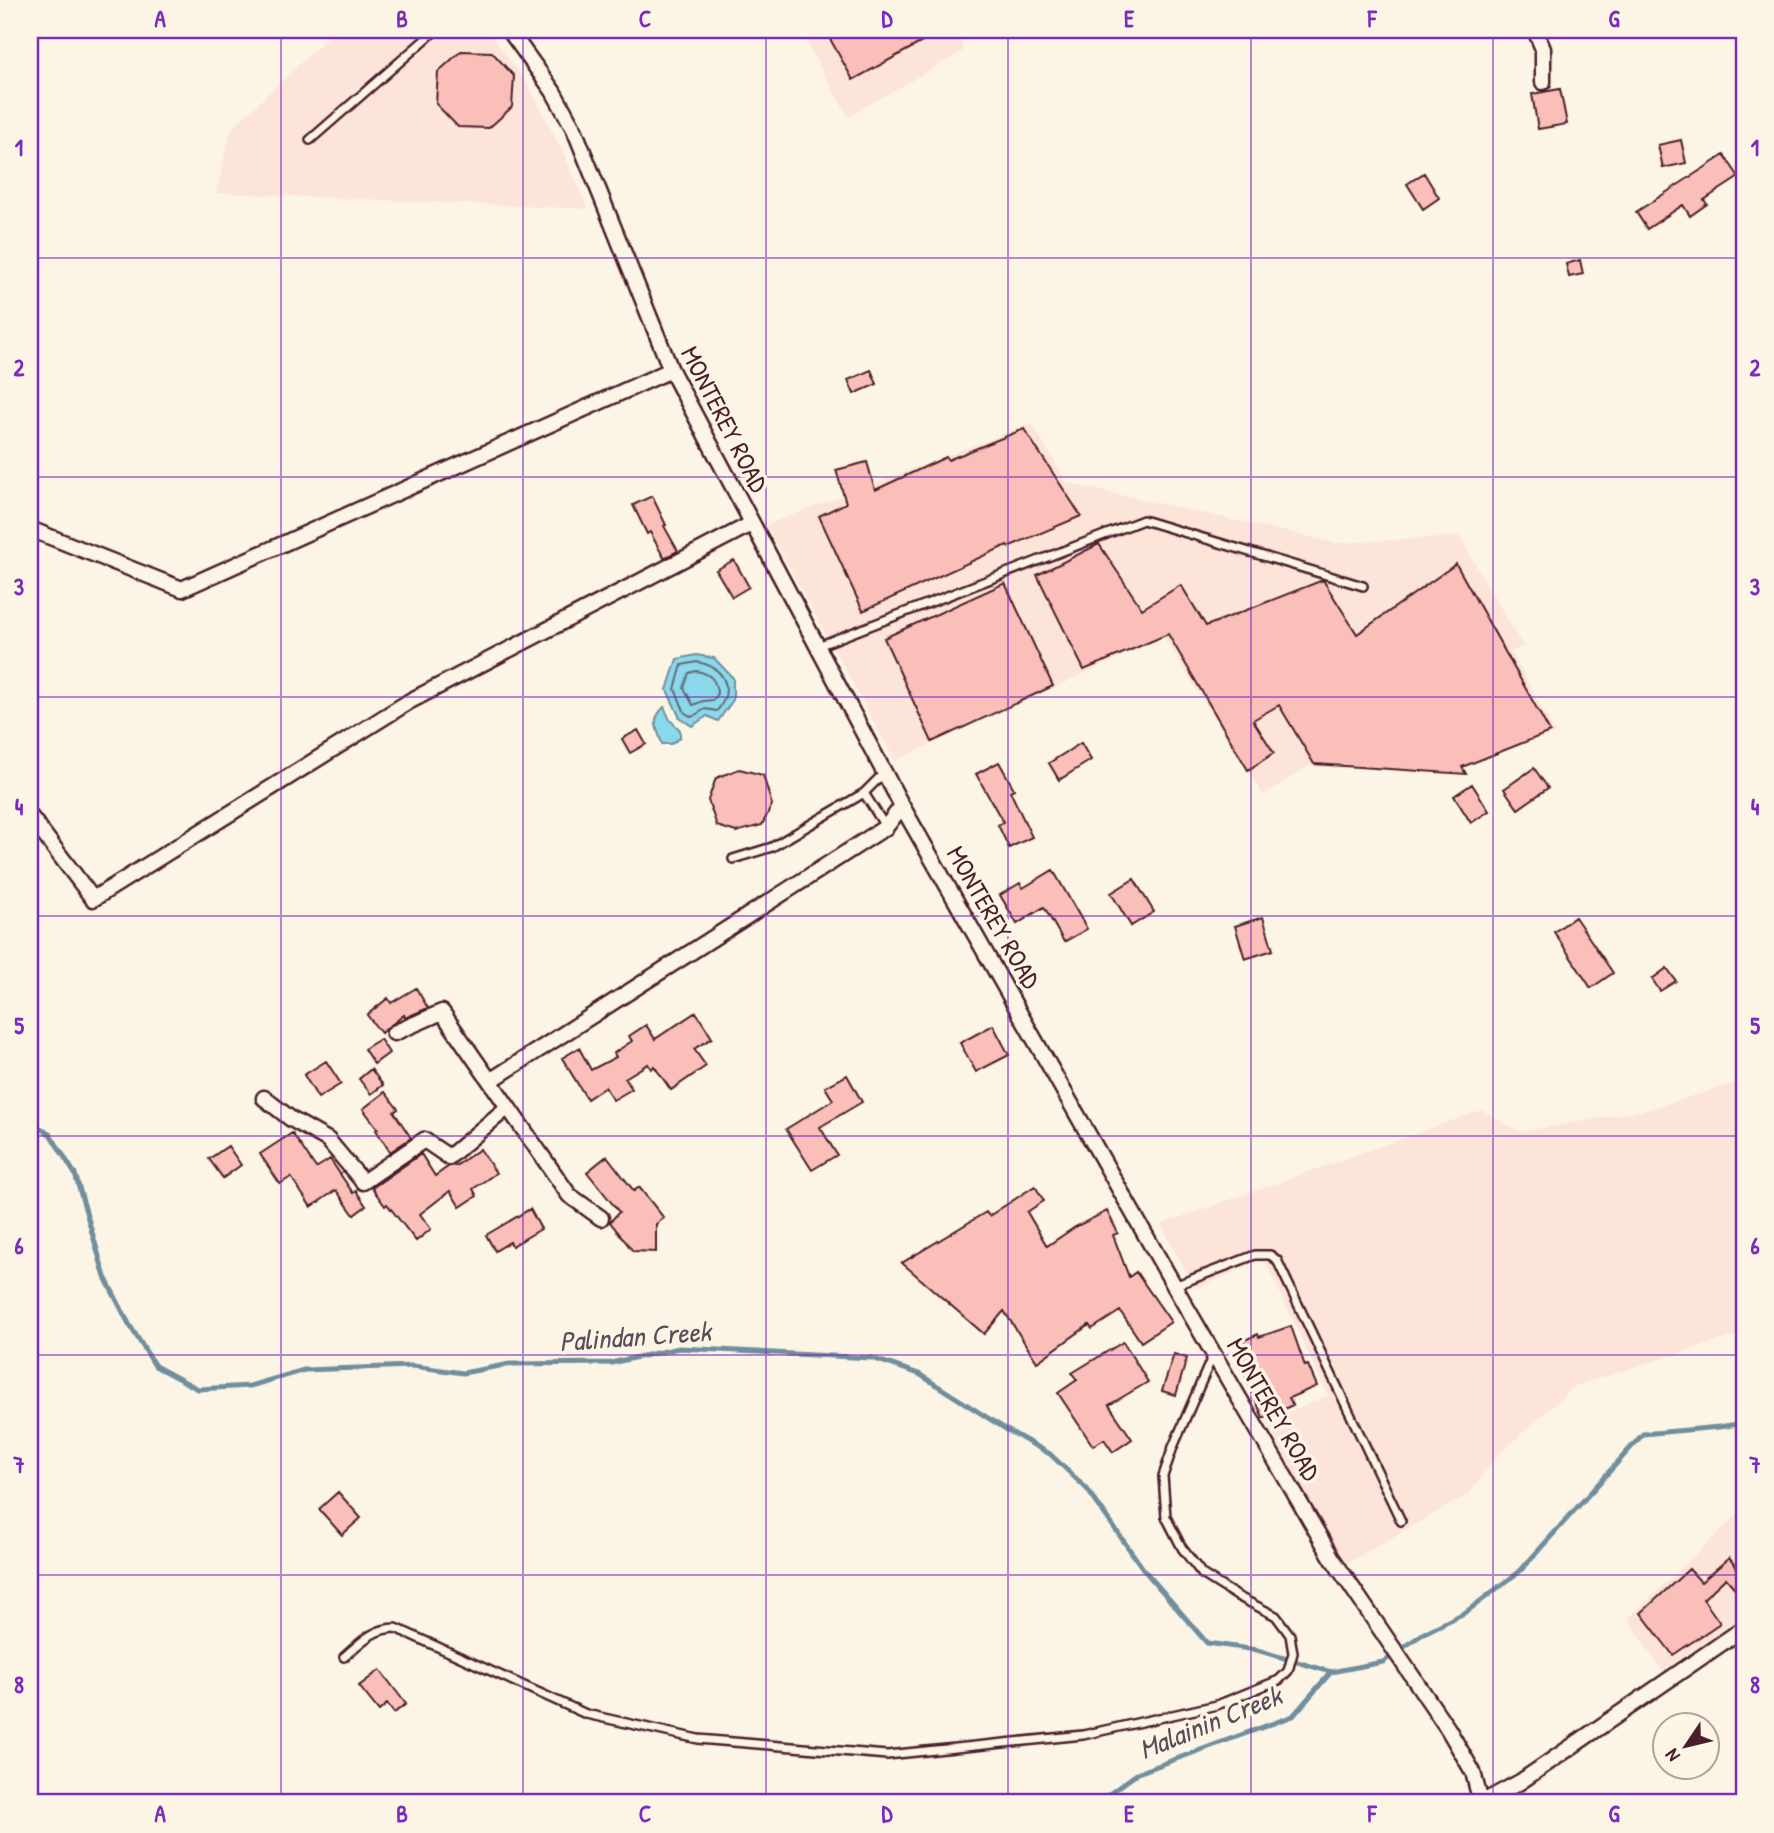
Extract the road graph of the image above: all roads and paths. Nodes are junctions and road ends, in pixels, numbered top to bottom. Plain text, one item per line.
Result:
1 (436, 30) edge
2 (509, 30) edge
3 (1535, 30) edge
4 (1543, 82) dead end
5 (310, 140) dead end
6 (671, 370) junction
7 (751, 524) junction
8 (30, 529) edge
9 (1363, 586) dead end
10 (817, 646) junction
11 (885, 772) junction
12 (864, 793) junction
13 (902, 806) junction
14 (30, 816) edge
15 (886, 827) junction
16 (733, 859) dead end
17 (394, 1032) dead end
18 (490, 1081) junction
19 (264, 1098) dead end
20 (508, 1107) junction
21 (601, 1218) dead end
22 (1174, 1286) junction
23 (1213, 1354) junction
24 (1401, 1521) dead end
25 (1744, 1628) edge
26 (344, 1657) dead end
27 (1481, 1803) edge

1 - 5 lane
2 - 6 street, MONTEREY ROAD
3 - 4 street
6 - 7 street, MONTEREY ROAD
6 - 8 street
7 - 10 street, MONTEREY ROAD
7 - 14 street
9 - 10 lane
10 - 11 street, MONTEREY ROAD
11 - 12 lane
11 - 13 street, MONTEREY ROAD
12 - 15 lane
12 - 16 lane
13 - 15 street
13 - 22 street, MONTEREY ROAD
15 - 18 street
17 - 18 street
18 - 20 street
19 - 20 street
20 - 21 street
22 - 23 street, MONTEREY ROAD
22 - 24 lane
23 - 26 lane
23 - 27 street, MONTEREY ROAD
25 - 27 street

